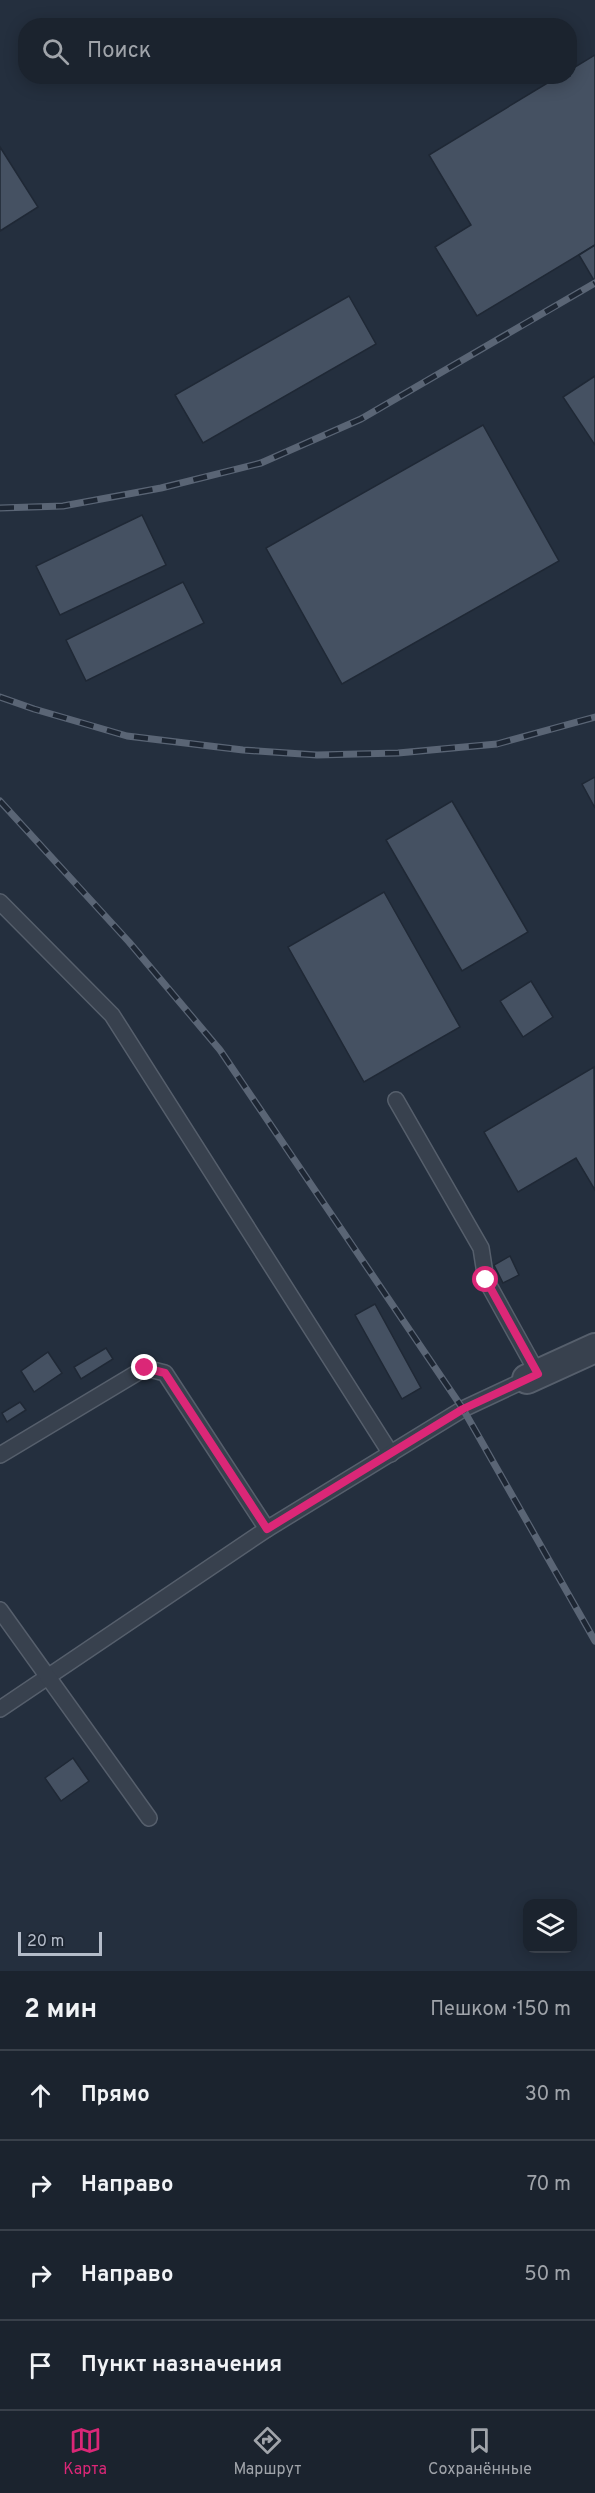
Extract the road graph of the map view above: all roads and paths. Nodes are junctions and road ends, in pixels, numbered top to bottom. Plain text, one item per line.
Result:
1 (0, 902) edge
2 (396, 1100) dead end
3 (595, 1348) edge
4 (532, 1377) junction
5 (392, 1454) junction
6 (0, 1455) edge
7 (267, 1529) junction
8 (0, 1610) edge
9 (47, 1676) junction
10 (0, 1709) edge
11 (149, 1818) dead end

1 - 5 lane
2 - 4 lane
3 - 4 street
4 - 5 lane
5 - 7 lane
6 - 7 lane
7 - 9 lane
8 - 9 lane
9 - 10 lane
9 - 11 lane

